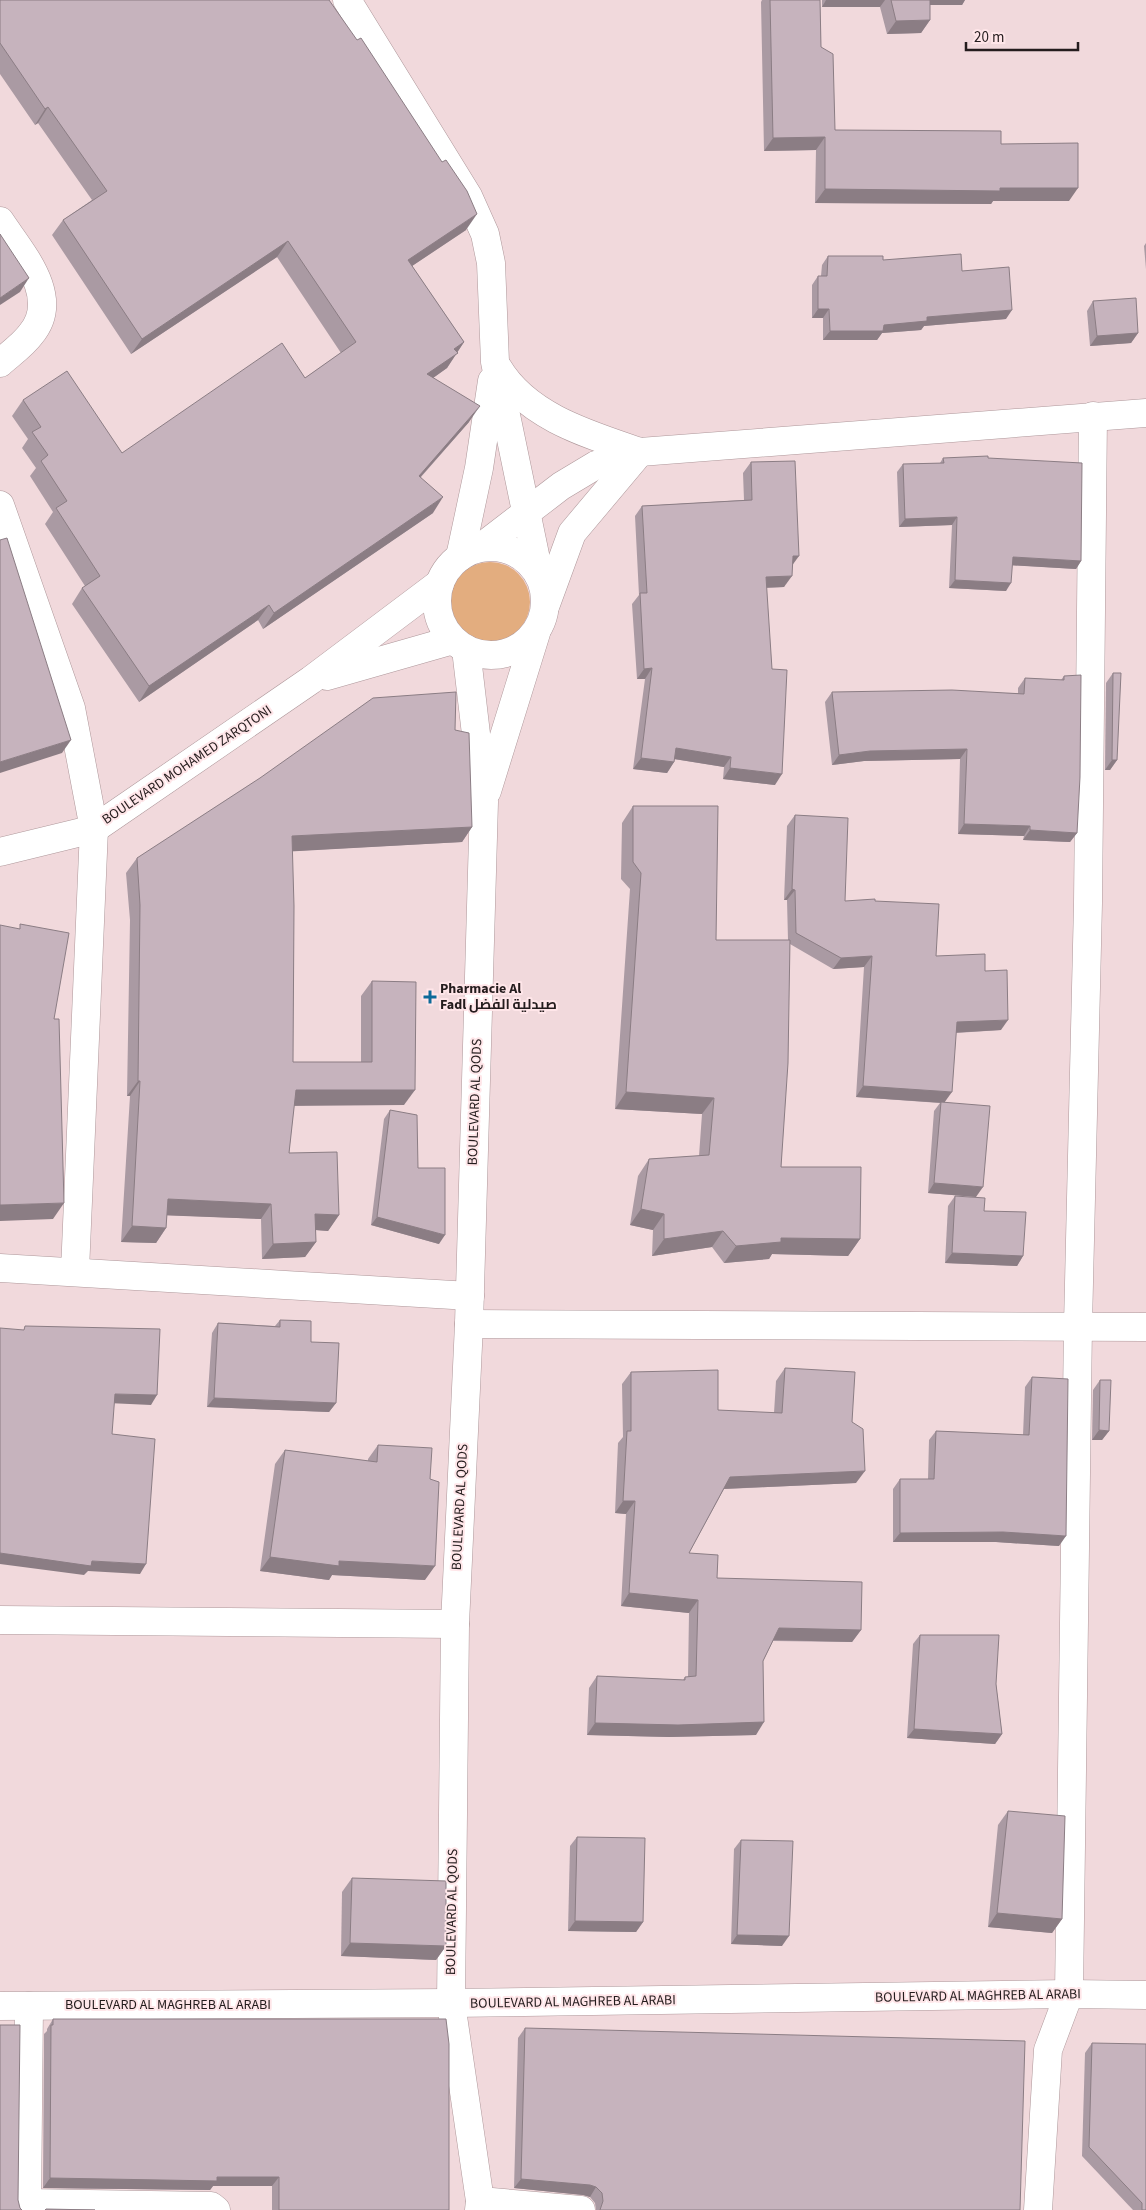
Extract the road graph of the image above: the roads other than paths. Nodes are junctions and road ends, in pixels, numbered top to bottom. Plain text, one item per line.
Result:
1 (347, 0) edge
2 (0, 221) edge
3 (495, 362) junction
4 (0, 363) edge
5 (1146, 413) edge
6 (1093, 416) junction
7 (640, 452) junction
8 (0, 505) edge
9 (526, 513) junction
10 (470, 552) junction
11 (539, 574) junction
12 (440, 583) junction
13 (546, 604) junction
14 (536, 633) junction
15 (460, 645) junction
16 (311, 680) junction
17 (484, 802) junction
18 (94, 829) junction
19 (0, 852) edge
20 (0, 1268) edge
21 (75, 1271) junction
22 (470, 1296) junction
23 (469, 1324) junction
24 (1078, 1325) junction
25 (1146, 1327) edge
26 (0, 1620) edge
27 (455, 1624) junction
28 (1069, 1994) junction
29 (1146, 1995) edge
30 (451, 2004) junction
31 (0, 2006) edge
32 (29, 2006) junction
33 (480, 2205) edge
34 (27, 2206) edge
35 (216, 2210) edge
36 (581, 2210) edge
37 (1038, 2210) edge

1 - 3 street
2 - 4 street
3 - 7 street
3 - 9 street
3 - 10 street
5 - 6 street
6 - 7 street
6 - 24 street
7 - 9 street
7 - 13 street
8 - 18 street
9 - 10 street
9 - 11 street
10 - 11 street
10 - 12 street
11 - 13 street
12 - 15 street
12 - 16 street, BOULEVARD MOHAMED ZARQTONI
13 - 14 street
14 - 15 street
14 - 17 street
15 - 16 street
15 - 17 street
16 - 18 street, BOULEVARD MOHAMED ZARQTONI
17 - 22 street, BOULEVARD AL QODS
18 - 19 street, BOULEVARD MOHAMED ZARQTONI
18 - 21 street
20 - 21 street
21 - 22 street
22 - 23 street, BOULEVARD AL QODS
23 - 24 street
23 - 27 street, BOULEVARD AL QODS
24 - 25 street
24 - 28 street
26 - 27 street
27 - 30 street, BOULEVARD AL QODS
28 - 29 street, BOULEVARD AL MAGHREB AL ARABI
28 - 30 street, BOULEVARD AL MAGHREB AL ARABI
28 - 37 street
30 - 32 street, BOULEVARD AL MAGHREB AL ARABI
30 - 33 street, BOULEVARD AL QODS
31 - 32 street, BOULEVARD AL MAGHREB AL ARABI
32 - 34 street
33 - 36 street
34 - 35 street

